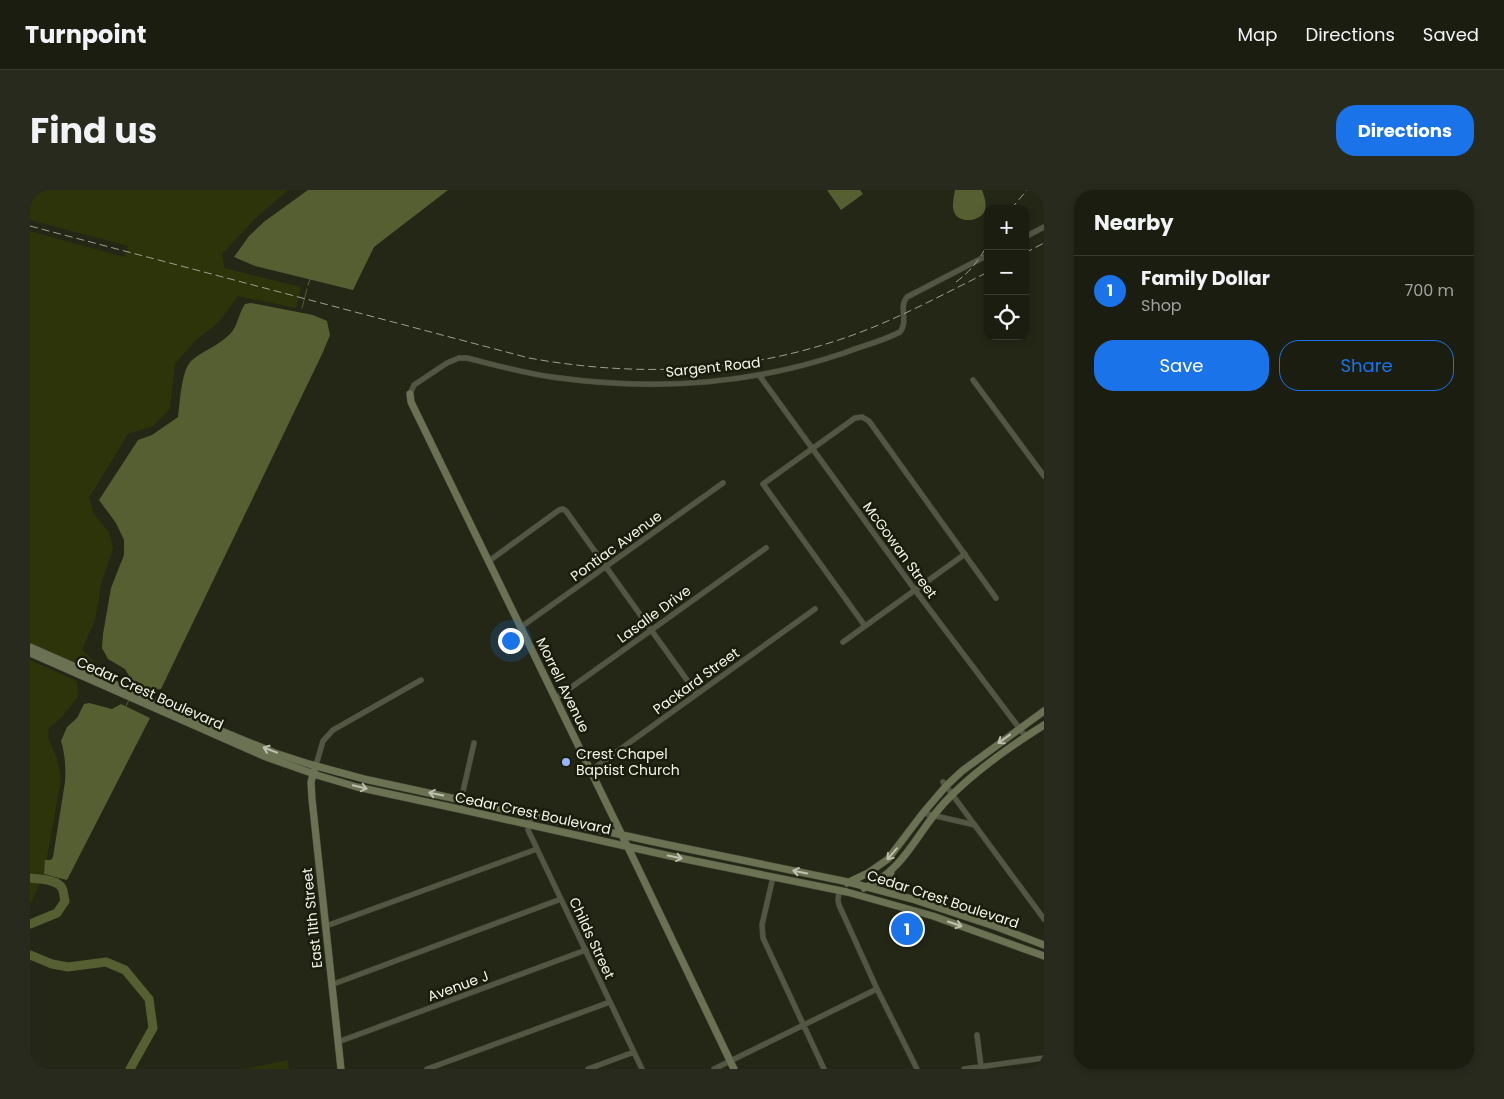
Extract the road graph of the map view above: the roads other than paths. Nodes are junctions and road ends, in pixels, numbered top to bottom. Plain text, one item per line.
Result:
1 (1044, 227) edge
2 (1029, 234) edge
3 (984, 257) edge
4 (759, 374) junction
5 (973, 380) dead end
6 (410, 394) joint
7 (812, 449) junction
8 (1044, 476) edge
9 (724, 483) dead end
10 (766, 548) dead end
11 (965, 554) junction
12 (489, 561) junction
13 (606, 567) junction
14 (915, 590) junction
15 (996, 598) dead end
16 (815, 609) dead end
17 (865, 626) junction
18 (521, 627) junction
19 (652, 630) junction
20 (843, 642) dead end
21 (30, 647) edge
22 (30, 653) edge
23 (421, 680) dead end
24 (697, 694) junction
25 (555, 699) junction
26 (1044, 711) edge
27 (1044, 725) edge
28 (1019, 728) junction
29 (213, 731) junction
30 (1026, 737) junction
31 (474, 743) dead end
32 (316, 766) junction
33 (590, 771) junction
34 (313, 774) junction
35 (944, 784) junction
36 (952, 794) junction
37 (461, 799) junction
38 (459, 809) junction
39 (923, 812) junction
40 (531, 815) junction
41 (933, 816) junction
42 (529, 824) junction
43 (975, 825) junction
44 (621, 834) junction
45 (627, 846) junction
46 (537, 849) junction
47 (775, 867) junction
48 (891, 871) junction
49 (773, 877) junction
50 (848, 882) junction
51 (866, 887) junction
52 (843, 892) junction
53 (894, 894) junction
54 (561, 899) junction
55 (912, 899) junction
56 (936, 907) junction
57 (909, 909) junction
58 (934, 916) junction
59 (1044, 919) edge
60 (326, 926) junction
61 (1042, 943) edge
62 (586, 950) junction
63 (1044, 956) edge
64 (331, 985) junction
65 (877, 988) junction
66 (610, 1002) junction
67 (804, 1024) junction
68 (976, 1034) dead end
69 (338, 1042) junction
70 (634, 1052) junction
71 (1044, 1058) edge
72 (730, 1061) junction
73 (981, 1066) junction
74 (341, 1069) edge
75 (427, 1069) edge
76 (588, 1069) edge
77 (642, 1069) edge
78 (714, 1069) edge
79 (734, 1069) edge
80 (824, 1069) edge
81 (917, 1069) edge
82 (964, 1069) edge

1 - 2 street
3 - 4 street, Sargent Road
4 - 6 street, Sargent Road
4 - 7 street, McGowan Street
5 - 8 street
6 - 12 main road, Morrell Avenue
7 - 11 street
7 - 14 street, McGowan Street
7 - 17 street
9 - 13 street, Pontiac Avenue
10 - 19 street, Lasalle Drive
11 - 14 street
11 - 15 street
12 - 13 street
12 - 18 main road, Morrell Avenue
13 - 18 street, Pontiac Avenue
13 - 19 street
14 - 17 street
14 - 28 street, McGowan Street
16 - 24 street, Packard Street
17 - 20 street
18 - 25 main road, Morrell Avenue
19 - 24 street
19 - 25 street, Lasalle Drive
21 - 29 main road, Cedar Crest Boulevard
22 - 29 main road, Cedar Crest Boulevard
23 - 32 street
24 - 33 street, Packard Street
25 - 33 main road, Morrell Avenue
26 - 28 main road
27 - 30 main road
28 - 30 street, McGowan Street
28 -> 35 main road
32 -> 29 main road, Cedar Crest Boulevard
29 - 34 main road, Cedar Crest Boulevard
30 - 36 main road
31 - 37 street
32 - 34 main road, East 11th Street
37 -> 32 main road, Cedar Crest Boulevard
33 - 44 main road, Morrell Avenue
34 -> 38 main road, Cedar Crest Boulevard
34 - 60 main road, East 11th Street
35 - 36 street
35 - 39 main road
36 - 41 main road
36 - 43 street
37 - 38 street
37 - 40 main road, Cedar Crest Boulevard
38 - 42 main road, Cedar Crest Boulevard
39 - 41 street
39 -> 50 main road
40 - 42 street, Childs Street
40 - 44 main road, Cedar Crest Boulevard
41 - 43 street
41 - 48 main road
42 - 45 main road, Cedar Crest Boulevard
42 - 46 street, Childs Street
43 - 59 street
44 - 45 main road, Morrell Avenue
44 - 47 main road, Cedar Crest Boulevard
45 -> 49 main road, Cedar Crest Boulevard
45 - 72 main road, Morrell Avenue
46 - 54 street, Childs Street
46 - 60 street
47 - 49 main road
50 -> 47 main road, Cedar Crest Boulevard
48 - 51 main road
48 - 53 main road
49 - 52 main road, Cedar Crest Boulevard
49 - 67 street
50 - 51 main road, Cedar Crest Boulevard
50 - 52 main road
51 - 52 main road
51 - 53 main road, Cedar Crest Boulevard
52 - 57 main road, Cedar Crest Boulevard
52 - 65 street
53 - 55 main road, Cedar Crest Boulevard
54 - 62 street, Childs Street
54 - 64 street
55 - 56 main road, Cedar Crest Boulevard
55 - 57 main road
56 - 58 main road
56 - 61 main road, Cedar Crest Boulevard
57 - 58 main road, Cedar Crest Boulevard
58 -> 63 main road, Cedar Crest Boulevard
60 - 64 main road, East 11th Street
62 - 66 street, Childs Street
62 - 69 street, Avenue J
64 - 69 main road, East 11th Street
65 - 67 street
65 - 81 street
66 - 70 street, Childs Street
66 - 75 street
67 - 72 street
67 - 80 street
68 - 73 street
69 - 74 main road, East 11th Street
70 - 76 street
70 - 77 street, Childs Street
71 - 73 street
72 - 78 street
72 - 79 main road, Morrell Avenue
73 - 82 street

